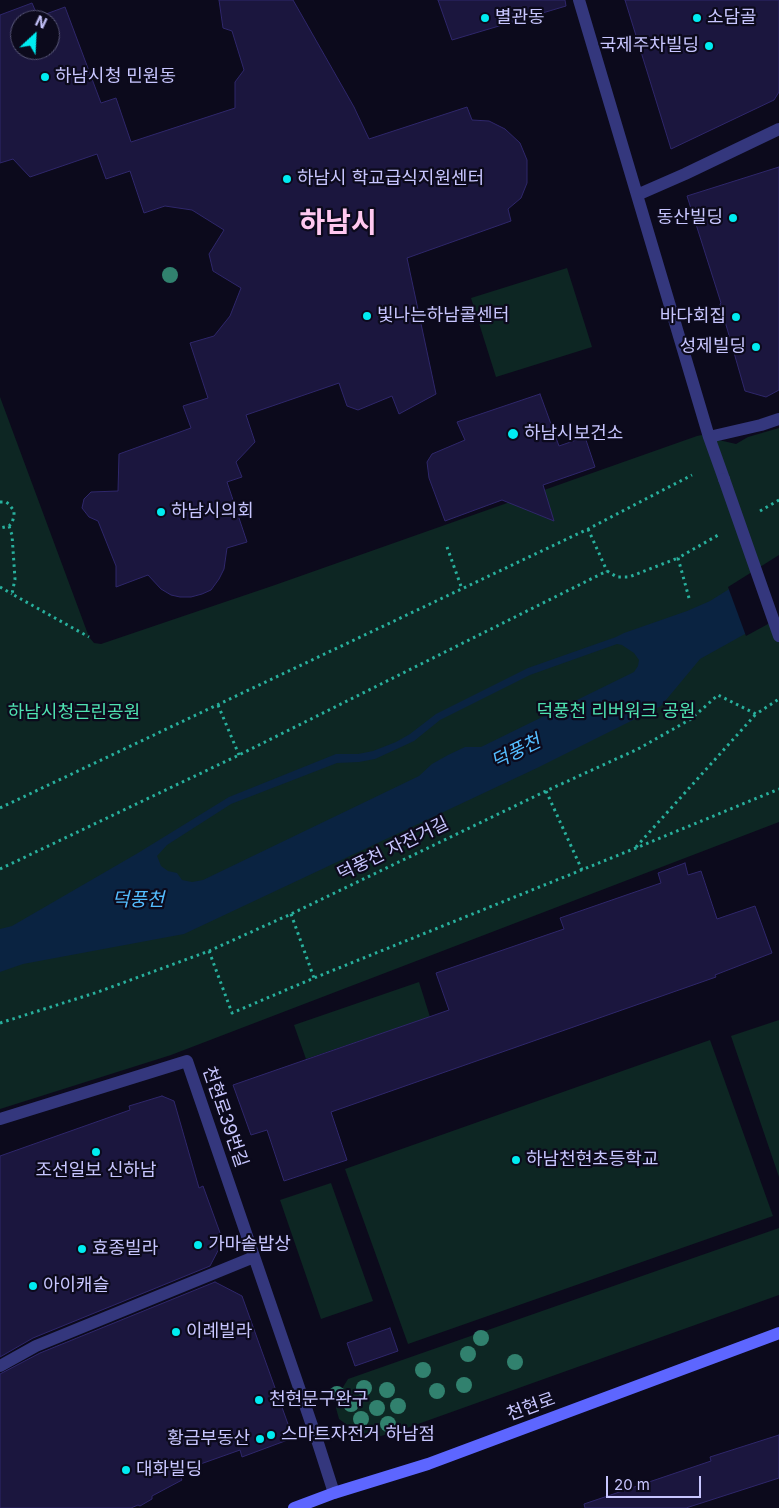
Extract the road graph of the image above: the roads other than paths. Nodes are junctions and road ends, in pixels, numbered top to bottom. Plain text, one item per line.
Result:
1 (579, 0) edge
2 (779, 129) edge
3 (637, 195) junction
4 (779, 419) edge
5 (710, 437) junction
6 (779, 636) edge
7 (0, 1119) edge
8 (254, 1257) junction
9 (779, 1333) edge
10 (0, 1366) edge
11 (334, 1493) junction
12 (294, 1508) edge

1 - 3 street
2 - 3 street
3 - 5 street
4 - 5 street
5 - 6 street, bridge
7 - 8 street, 천현로39번길
8 - 10 street
8 - 11 street, 천현로39번길
9 - 11 main road, 천현로
11 - 12 main road, 천현로

